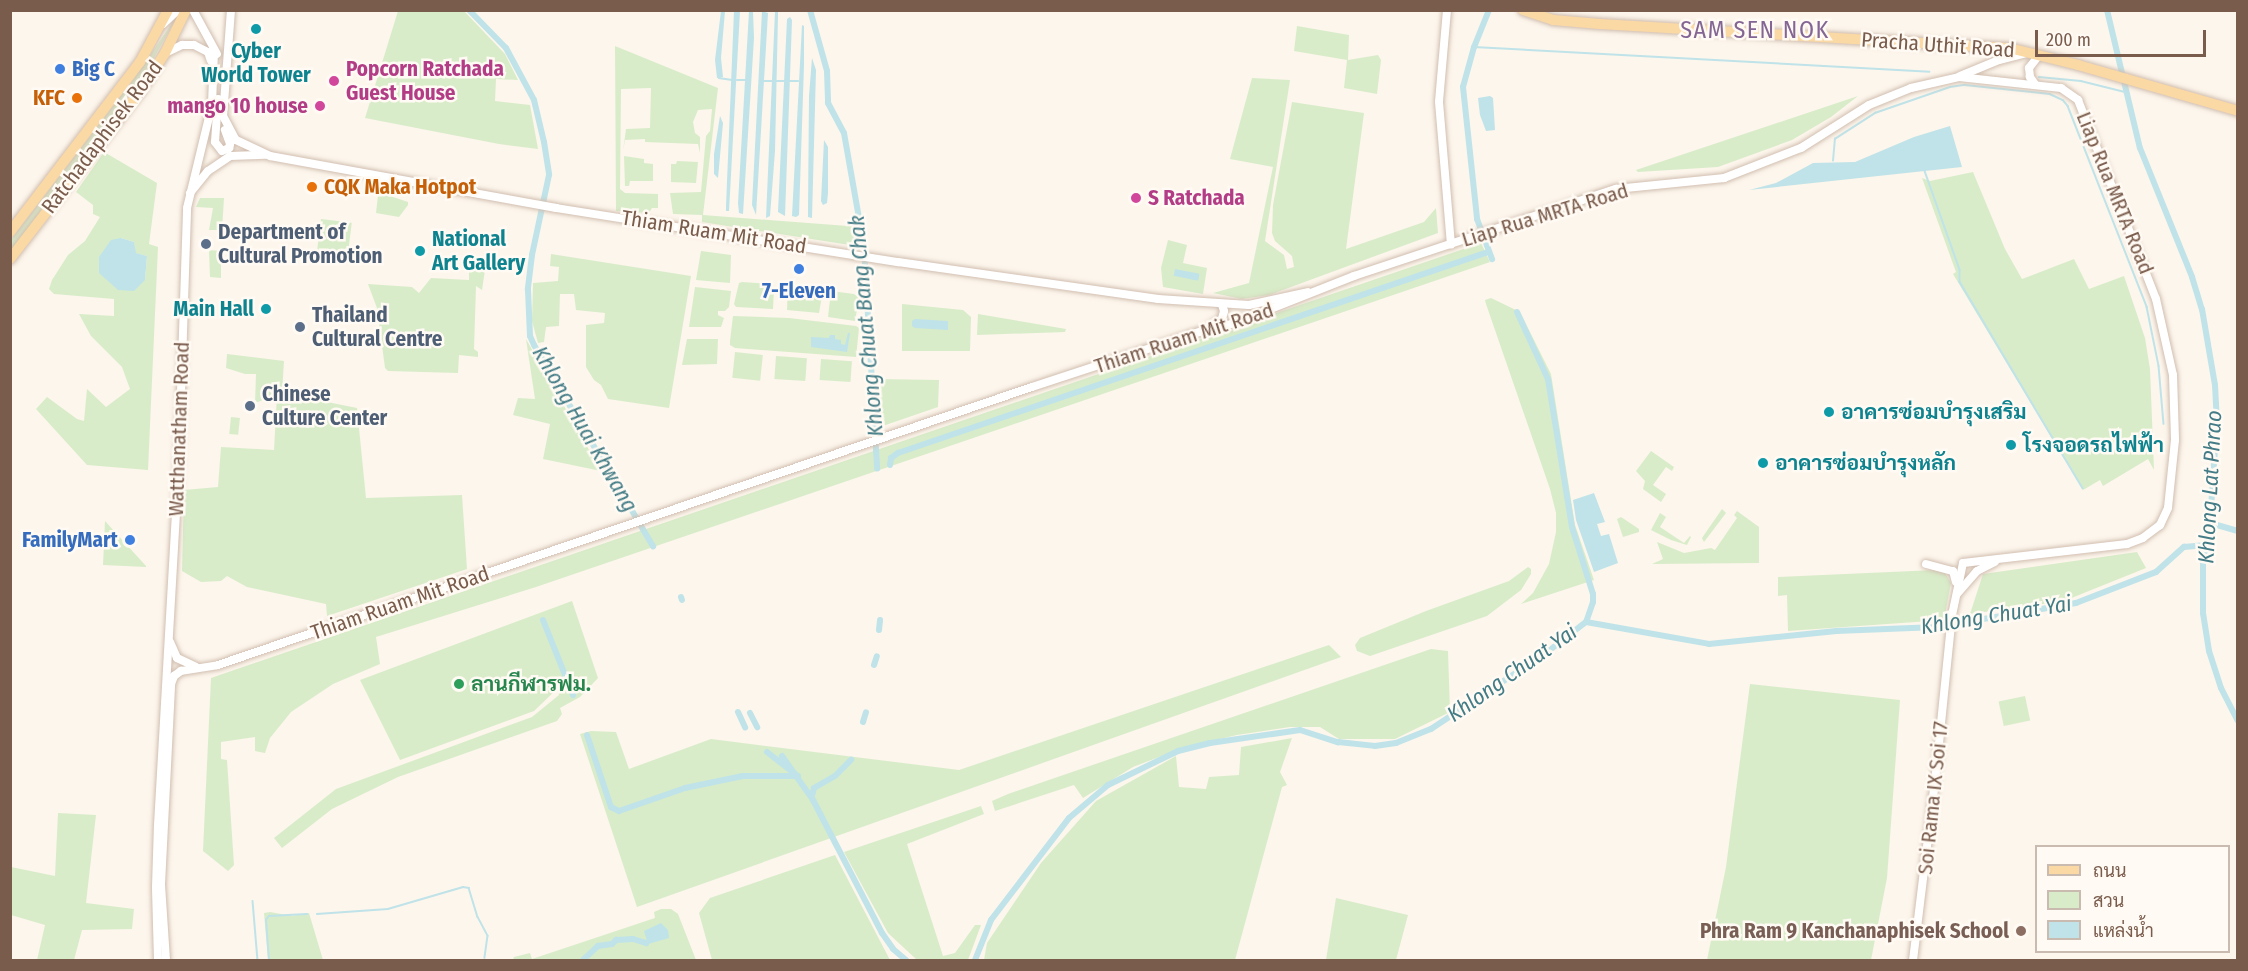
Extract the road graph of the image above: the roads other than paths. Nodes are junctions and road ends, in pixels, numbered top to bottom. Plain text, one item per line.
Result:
1 (168, 10) edge
2 (178, 10) edge
3 (186, 10) edge
4 (193, 10) edge
5 (224, 10) edge
6 (231, 10) edge
7 (1447, 10) edge
8 (1523, 10) edge
9 (230, 21) junction
10 (161, 25) junction
11 (214, 50) junction
12 (165, 53) junction
13 (2034, 54) junction
14 (1959, 77) junction
15 (214, 80) junction
16 (2035, 84) junction
17 (2238, 111) edge
18 (209, 115) junction
19 (224, 116) junction
20 (222, 151) junction
21 (270, 156) junction
22 (189, 194) junction
23 (10, 232) edge
24 (1451, 244) junction
25 (10, 259) edge
26 (1317, 291) junction
27 (1222, 305) junction
28 (1205, 330) junction
29 (2004, 559) junction
30 (1962, 563) joint
31 (1926, 564) dead end
32 (1956, 595) junction
33 (168, 638) junction
34 (196, 667) junction
35 (160, 844) junction
36 (161, 936) junction
37 (158, 960) edge
38 (166, 960) edge
39 (1913, 960) edge

1 - 10 main road, Ratchadaphisek Road
2 - 10 street
3 - 12 main road, Ratchadaphisek Road
4 - 11 street
5 - 9 street
6 - 9 street
7 - 24 street
8 - 13 main road, Pracha Uthit Road
9 - 19 street
10 - 23 main road, Ratchadaphisek Road
11 - 15 street
11 - 20 street
12 - 15 street
12 - 25 main road, Ratchadaphisek Road
13 - 14 street
13 - 16 street
13 - 17 main road, Pracha Uthit Road
14 - 16 street, Liap Rua MRTA Road
14 - 24 street, Liap Rua MRTA Road
15 - 18 street
16 - 29 street, Liap Rua MRTA Road
18 - 20 street
18 - 22 street, Watthanatham Road
19 - 20 street
19 - 21 street, Thiam Ruam Mit Road
21 - 22 street
21 - 27 street, Thiam Ruam Mit Road
22 - 33 street, Watthanatham Road
24 - 26 street, Thiam Ruam Mit Road
26 - 27 street, Thiam Ruam Mit Road
26 - 28 street, Thiam Ruam Mit Road
27 - 28 street
28 - 34 street, Thiam Ruam Mit Road
29 - 30 street, Liap Rua MRTA Road
29 - 32 street
30 - 32 street, Soi Rama IX Soi 17
31 - 32 street
32 - 39 street, Soi Rama IX Soi 17
33 - 34 street
33 - 35 street, Watthanatham Road
34 - 35 street, Watthanatham Road
35 - 36 street, Watthanatham Road
36 - 37 street, Watthanatham Road
36 - 38 street, Watthanatham Road

